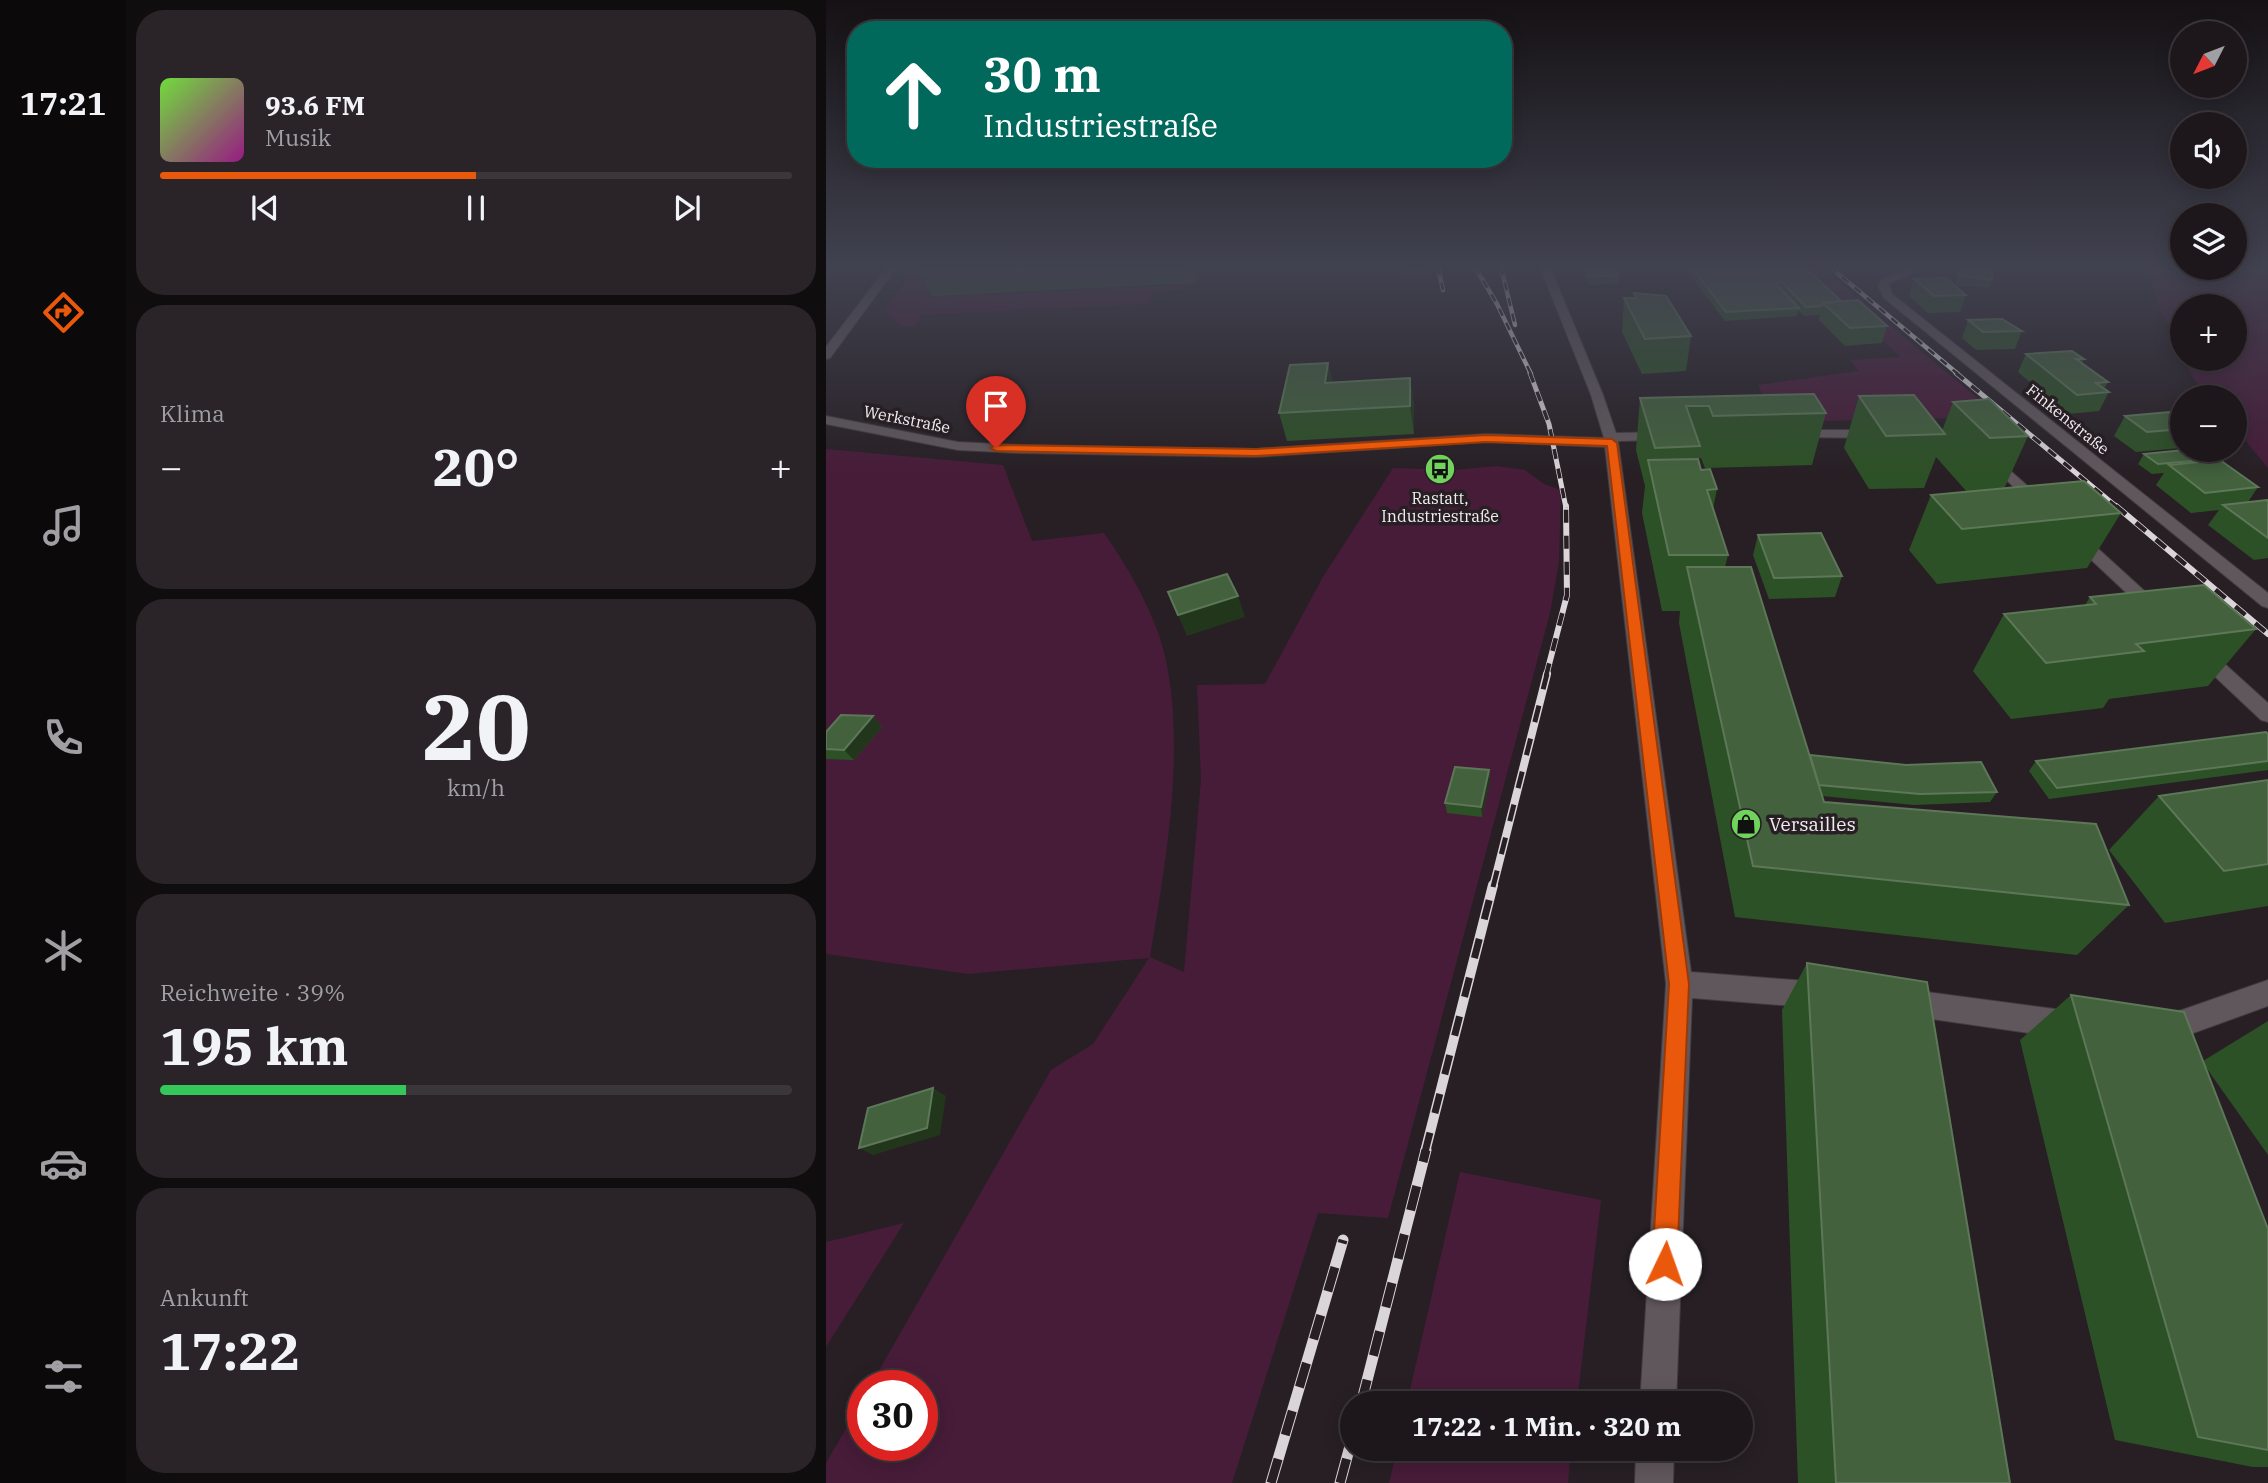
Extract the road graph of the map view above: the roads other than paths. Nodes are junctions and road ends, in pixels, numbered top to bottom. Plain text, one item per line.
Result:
1 (840, 336) edge
2 (1571, 336) edge
3 (1938, 336) edge
4 (826, 355) edge
5 (826, 420) edge
6 (1899, 434) edge
7 (1778, 435) edge
8 (1681, 436) edge
9 (1611, 440) junction
10 (1975, 444) edge
11 (2268, 602) edge
12 (2167, 621) edge
13 (2187, 640) edge
14 (2268, 715) edge
15 (1679, 984) junction
16 (2268, 993) edge
17 (2092, 1028) edge
18 (2133, 1034) edge
19 (1659, 1391) edge
20 (1655, 1461) edge
21 (1654, 1483) edge

1 - 4 street
2 - 9 street
3 - 11 street, Finkenstraße
5 - 9 street, Werkstraße
6 - 7 street
8 - 9 street, Werkstraße
9 - 15 street
10 - 12 street
13 - 14 street
15 - 17 street
15 - 19 street
16 - 18 street
20 - 21 street

